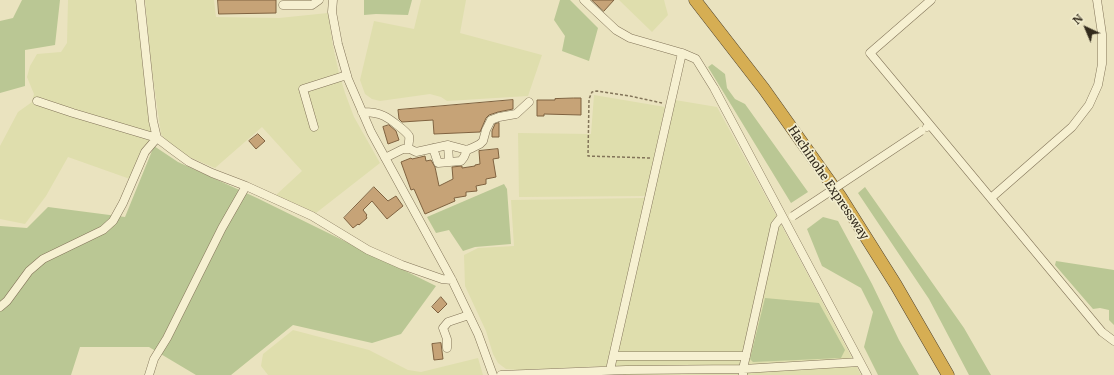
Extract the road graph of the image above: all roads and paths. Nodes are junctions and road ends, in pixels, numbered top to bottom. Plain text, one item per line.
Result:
1 (140, 0) edge
2 (319, 0) edge
3 (333, 0) edge
4 (584, 0) edge
5 (695, 0) edge
6 (931, 0) edge
7 (1097, 0) edge
8 (283, 5) dead end
9 (682, 53) junction
10 (347, 75) junction
11 (37, 101) dead end
12 (529, 102) dead end
13 (670, 105) junction
14 (362, 112) junction
15 (930, 125) junction
16 (314, 127) dead end
17 (157, 138) junction
18 (448, 145) junction
19 (433, 148) junction
20 (408, 149) junction
21 (467, 150) junction
22 (385, 158) junction
23 (658, 158) junction
24 (449, 161) junction
25 (246, 186) junction
26 (991, 198) junction
27 (784, 219) junction
28 (452, 280) junction
29 (0, 308) edge
30 (469, 315) junction
31 (1114, 341) edge
32 (447, 348) dead end
33 (614, 356) junction
34 (746, 356) junction
35 (860, 362) junction
36 (610, 370) junction
37 (626, 372) edge
38 (675, 372) edge
39 (743, 372) edge
40 (149, 375) edge
41 (493, 375) edge
42 (502, 375) edge
43 (867, 375) edge
44 (948, 375) edge

1 - 17 street
2 - 8 street
3 - 10 street
4 - 9 street
5 - 44 highway, Hachinohe Expressway
6 - 15 street
7 - 26 street
9 - 13 street
9 - 27 street
10 - 14 street
10 - 16 street
11 - 17 street
12 - 21 street
13 - 23 street
13 - 23 path
14 - 20 street
14 - 22 street
15 - 26 street
15 - 27 street, bridge
17 - 25 street
17 - 29 street
18 - 19 street
18 - 21 street
18 - 24 street
19 - 20 street
19 - 24 street
20 - 22 street
21 - 24 street
22 - 28 street
23 - 33 street
25 - 28 street
25 - 40 street
26 - 31 street
27 - 34 street
27 - 35 street
28 - 30 street
30 - 32 street
30 - 41 street
33 - 34 street
33 - 36 street
34 - 39 street
35 - 39 street
35 - 43 street
36 - 37 street
36 - 42 street
37 - 38 street
38 - 39 street

